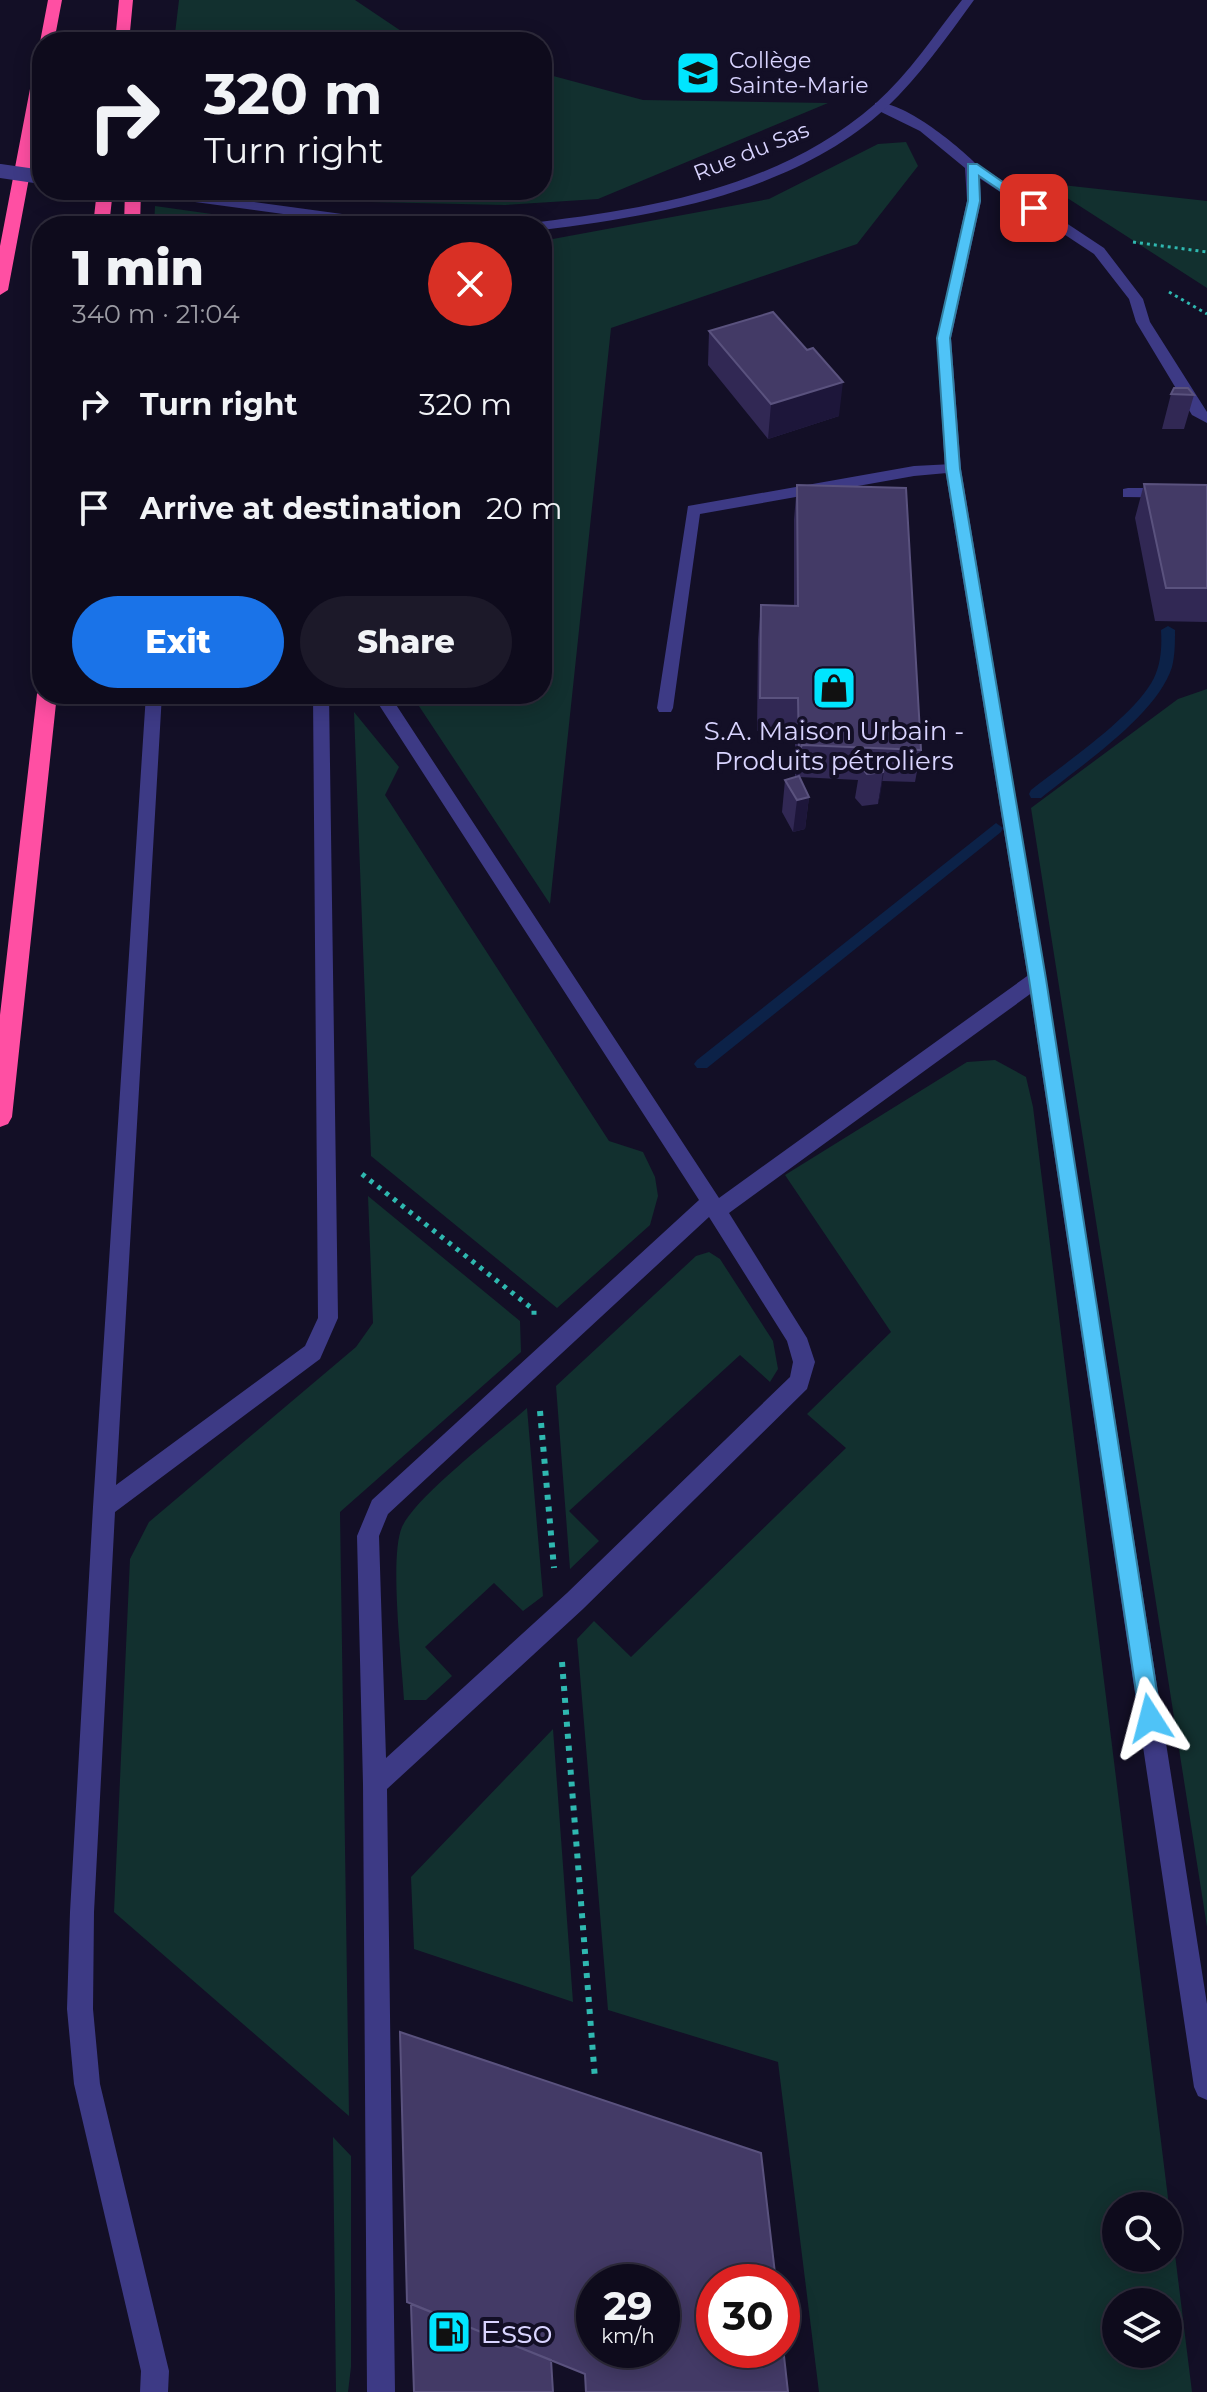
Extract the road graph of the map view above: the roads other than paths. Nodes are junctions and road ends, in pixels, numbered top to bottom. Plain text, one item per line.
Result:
1 (55, 0) edge
2 (128, 0) edge
3 (968, 0) edge
4 (49, 32) edge
5 (123, 32) edge
6 (133, 32) edge
7 (880, 106) junction
8 (32, 121) edge
9 (972, 167) junction
10 (0, 171) edge
11 (32, 176) edge
12 (206, 200) edge
13 (323, 216) edge
14 (552, 224) edge
15 (0, 290) edge
16 (1207, 418) edge
17 (953, 469) junction
18 (1128, 493) dead end
19 (1207, 493) edge
20 (46, 704) edge
21 (153, 704) edge
22 (321, 704) edge
23 (386, 704) edge
24 (665, 708) dead end
25 (1037, 979) junction
26 (0, 1117) edge
27 (713, 1207) junction
28 (104, 1507) junction
29 (375, 1784) junction
30 (1207, 2087) edge
31 (154, 2392) edge
32 (381, 2392) edge

1 - 4 highway
2 - 5 highway
2 - 6 highway
3 - 7 street, Rue du Sas
7 - 9 street
7 - 14 street, Rue du Sas
8 - 15 highway
9 - 16 street
9 - 17 street
10 - 11 street, bridge
12 - 13 street
17 - 24 street
17 - 25 street
18 - 19 street
20 - 26 highway
21 - 28 street
22 - 28 street
23 - 27 street
25 - 27 street
25 - 30 street
27 - 29 street
27 - 29 street
28 - 31 street
29 - 32 street

